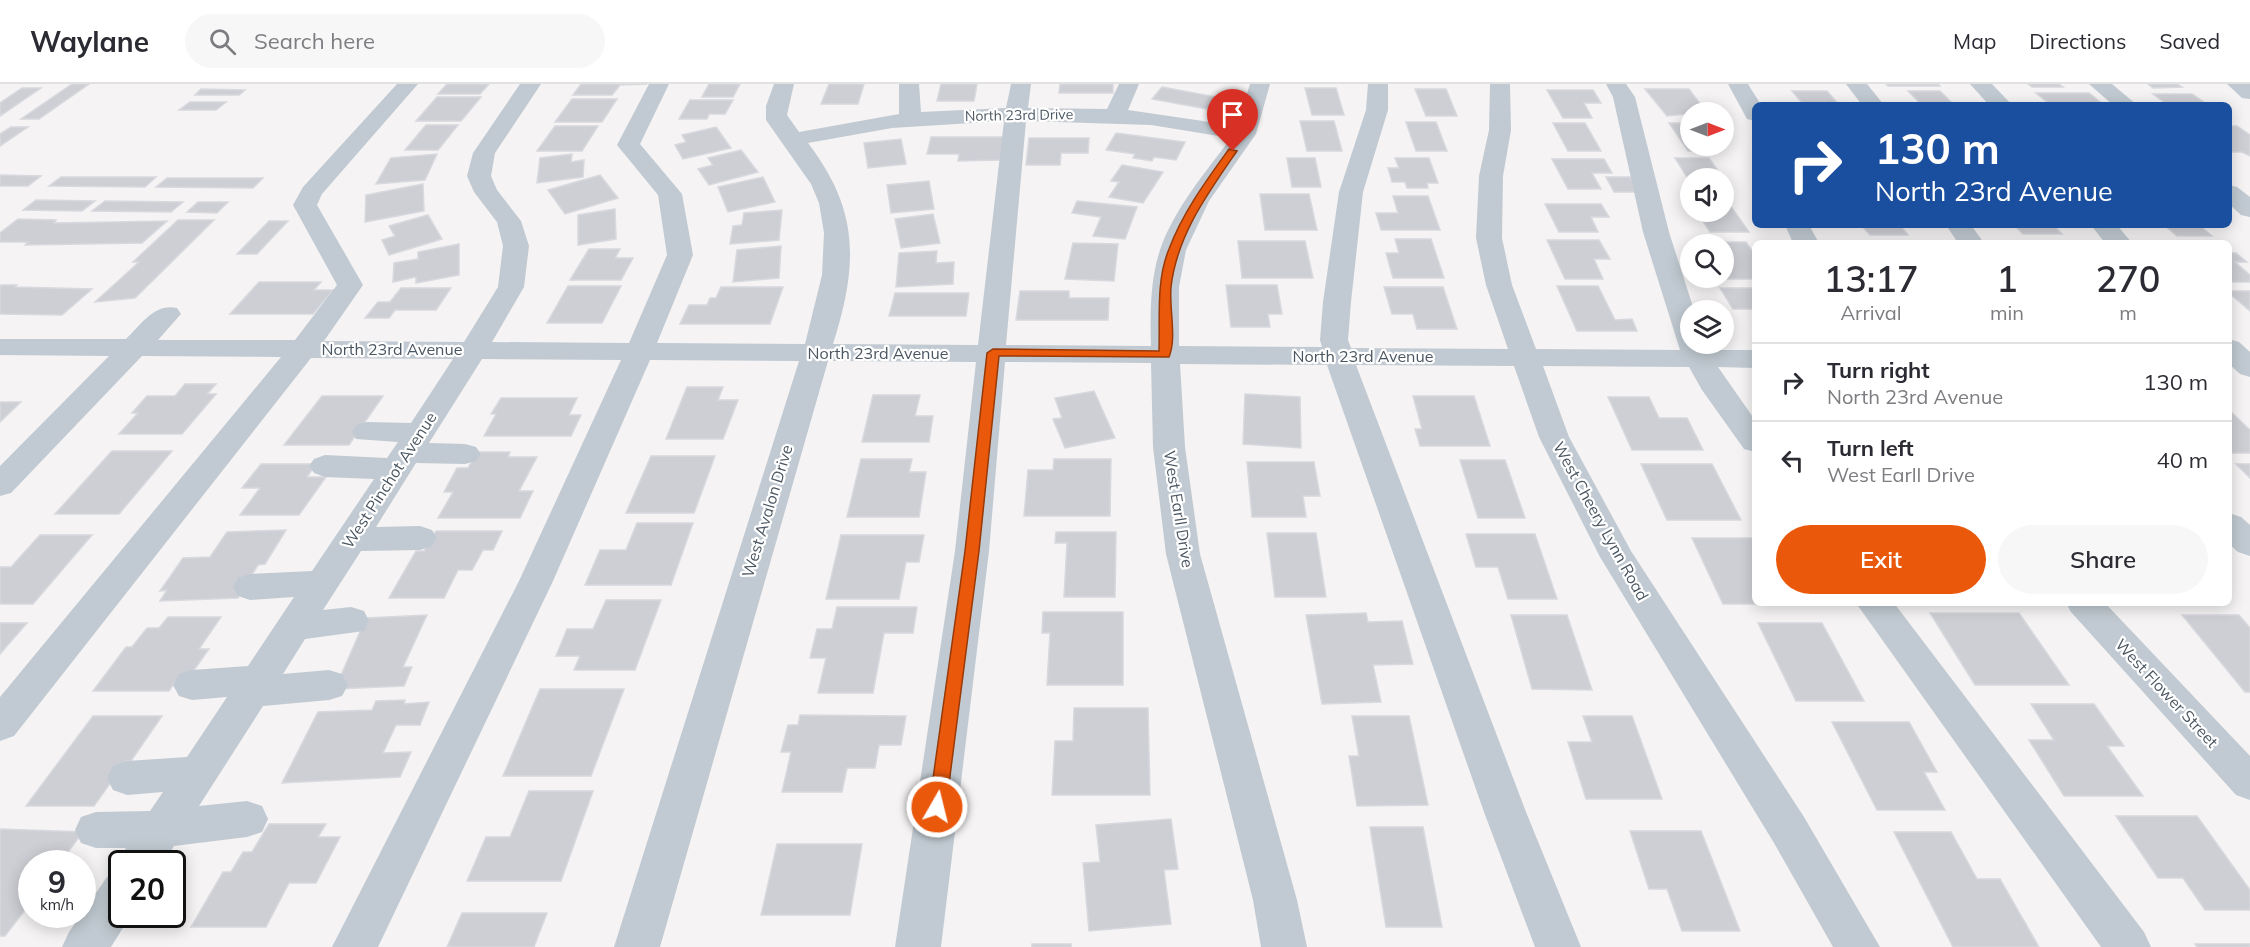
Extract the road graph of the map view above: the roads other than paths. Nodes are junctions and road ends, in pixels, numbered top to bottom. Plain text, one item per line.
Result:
1 (408, 84) edge
2 (531, 84) edge
3 (659, 84) edge
4 (784, 84) edge
5 (909, 84) edge
6 (1129, 84) edge
7 (1260, 84) edge
8 (1378, 84) edge
9 (1500, 84) edge
10 (1616, 84) edge
11 (1737, 84) edge
12 (1856, 84) edge
13 (1980, 84) edge
14 (2099, 84) edge
15 (2237, 84) edge
16 (2250, 93) edge
17 (1020, 99) edge
18 (1871, 102) edge
19 (1998, 102) edge
20 (2122, 102) edge
21 (1752, 109) edge
22 (1115, 116) junction
23 (910, 119) junction
24 (1245, 134) junction
25 (794, 140) junction
26 (2232, 195) edge
27 (2250, 210) edge
28 (2106, 228) edge
29 (2116, 240) edge
30 (1680, 307) edge
31 (167, 314) dead end
32 (0, 347) edge
33 (133, 348) junction
34 (302, 349) junction
35 (1680, 349) edge
36 (473, 350) junction
37 (638, 351) junction
38 (816, 353) junction
39 (993, 353) junction
40 (1165, 354) junction
41 (1696, 354) edge
42 (1727, 354) edge
43 (1339, 356) junction
44 (1525, 357) junction
45 (1752, 358) edge
46 (367, 432) dead end
47 (1752, 438) edge
48 (408, 452) junction
49 (465, 454) dead end
50 (325, 466) dead end
51 (0, 485) edge
52 (2232, 528) edge
53 (420, 538) dead end
54 (350, 539) junction
55 (2250, 544) edge
56 (320, 583) junction
57 (250, 587) dead end
58 (1876, 606) edge
59 (2087, 606) edge
60 (351, 621) dead end
61 (291, 627) junction
62 (192, 685) dead end
63 (329, 685) dead end
64 (253, 686) junction
65 (0, 725) edge
66 (197, 773) junction
67 (127, 778) dead end
68 (2250, 783) edge
69 (247, 819) dead end
70 (161, 829) junction
71 (96, 830) dead end
72 (148, 850) edge
73 (108, 912) edge
74 (85, 947) edge
75 (355, 947) edge
76 (637, 947) edge
77 (918, 947) edge
78 (1284, 947) edge
79 (1558, 947) edge
80 (1857, 947) edge
81 (2128, 947) edge

1 - 34 street
2 - 36 street, West Pinchot Avenue
3 - 37 street
4 - 25 street, West Avalon Drive
5 - 23 street
6 - 22 street
7 - 24 street, West Earll Drive
8 - 43 street
9 - 44 street, West Cheery Lynn Road
10 - 30 street
11 - 21 street
12 - 18 street
13 - 19 street
14 - 20 street
15 - 16 street
17 - 22 street, North 23rd Drive
17 - 23 street, North 23rd Drive
17 - 39 street
22 - 24 street, North 23rd Drive
23 - 25 street, North 23rd Drive
24 - 40 street, West Earll Drive
25 - 38 street, West Avalon Drive
26 - 27 street
28 - 29 street
31 - 33 street
32 - 33 street, North 23rd Avenue
33 - 34 street, North 23rd Avenue
33 - 51 street
34 - 36 street, North 23rd Avenue
34 - 65 street
35 - 44 street, North 23rd Avenue
36 - 37 street, North 23rd Avenue
36 - 48 street, West Pinchot Avenue
37 - 38 street, North 23rd Avenue
37 - 75 street
38 - 39 street, North 23rd Avenue
38 - 76 street, West Avalon Drive
39 - 40 street, North 23rd Avenue
39 - 77 street
40 - 43 street, North 23rd Avenue
40 - 78 street, West Earll Drive
41 - 47 street
42 - 45 street, North 23rd Avenue
43 - 44 street, North 23rd Avenue
43 - 79 street
44 - 80 street, West Cheery Lynn Road
46 - 48 street
48 - 49 street
48 - 50 street
48 - 54 street, West Pinchot Avenue
52 - 55 street
53 - 54 street
54 - 56 street, West Pinchot Avenue
56 - 57 street
56 - 61 street, West Pinchot Avenue
58 - 81 street
59 - 68 street, West Flower Street
60 - 61 street
61 - 64 street, West Pinchot Avenue
62 - 64 street
63 - 64 street
64 - 66 street, West Pinchot Avenue
66 - 67 street
66 - 70 street, West Pinchot Avenue
69 - 70 street
70 - 71 street
70 - 72 street, West Pinchot Avenue
73 - 74 street

